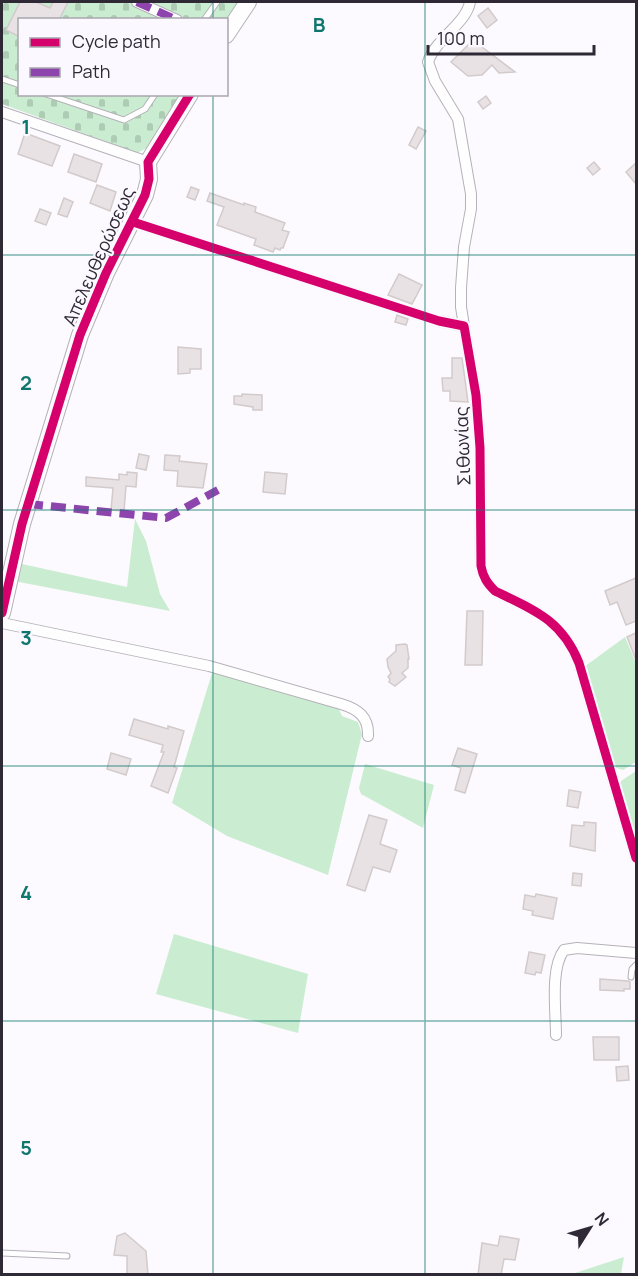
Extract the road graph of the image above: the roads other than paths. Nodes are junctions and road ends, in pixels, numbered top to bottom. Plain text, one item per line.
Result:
1 (137, 2) edge
2 (217, 2) edge
3 (248, 2) edge
4 (470, 2) edge
5 (173, 18) edge
6 (205, 18) edge
7 (228, 32) edge
8 (2, 80) edge
9 (18, 85) edge
10 (52, 96) edge
11 (154, 96) edge
12 (189, 96) edge
13 (2, 112) edge
14 (148, 162) junction
15 (133, 222) junction
16 (464, 326) junction
17 (2, 613) edge
18 (2, 623) edge
19 (368, 736) dead end
20 (636, 858) edge
21 (636, 953) edge
22 (636, 965) edge
23 (631, 977) dead end
24 (556, 1035) dead end
25 (2, 1254) edge
26 (67, 1257) dead end

1 - 5 street
2 - 6 lane
3 - 7 street
4 - 16 street, Σιθωνίας
8 - 9 lane
10 - 11 lane
12 - 14 street, Απελευθερώσεως
13 - 14 street
14 - 15 street, Απελευθερώσεως
15 - 16 street
15 - 17 street, Απελευθερώσεως
16 - 20 street, Σιθωνίας
18 - 19 street
21 - 24 street
22 - 23 lane
25 - 26 lane

